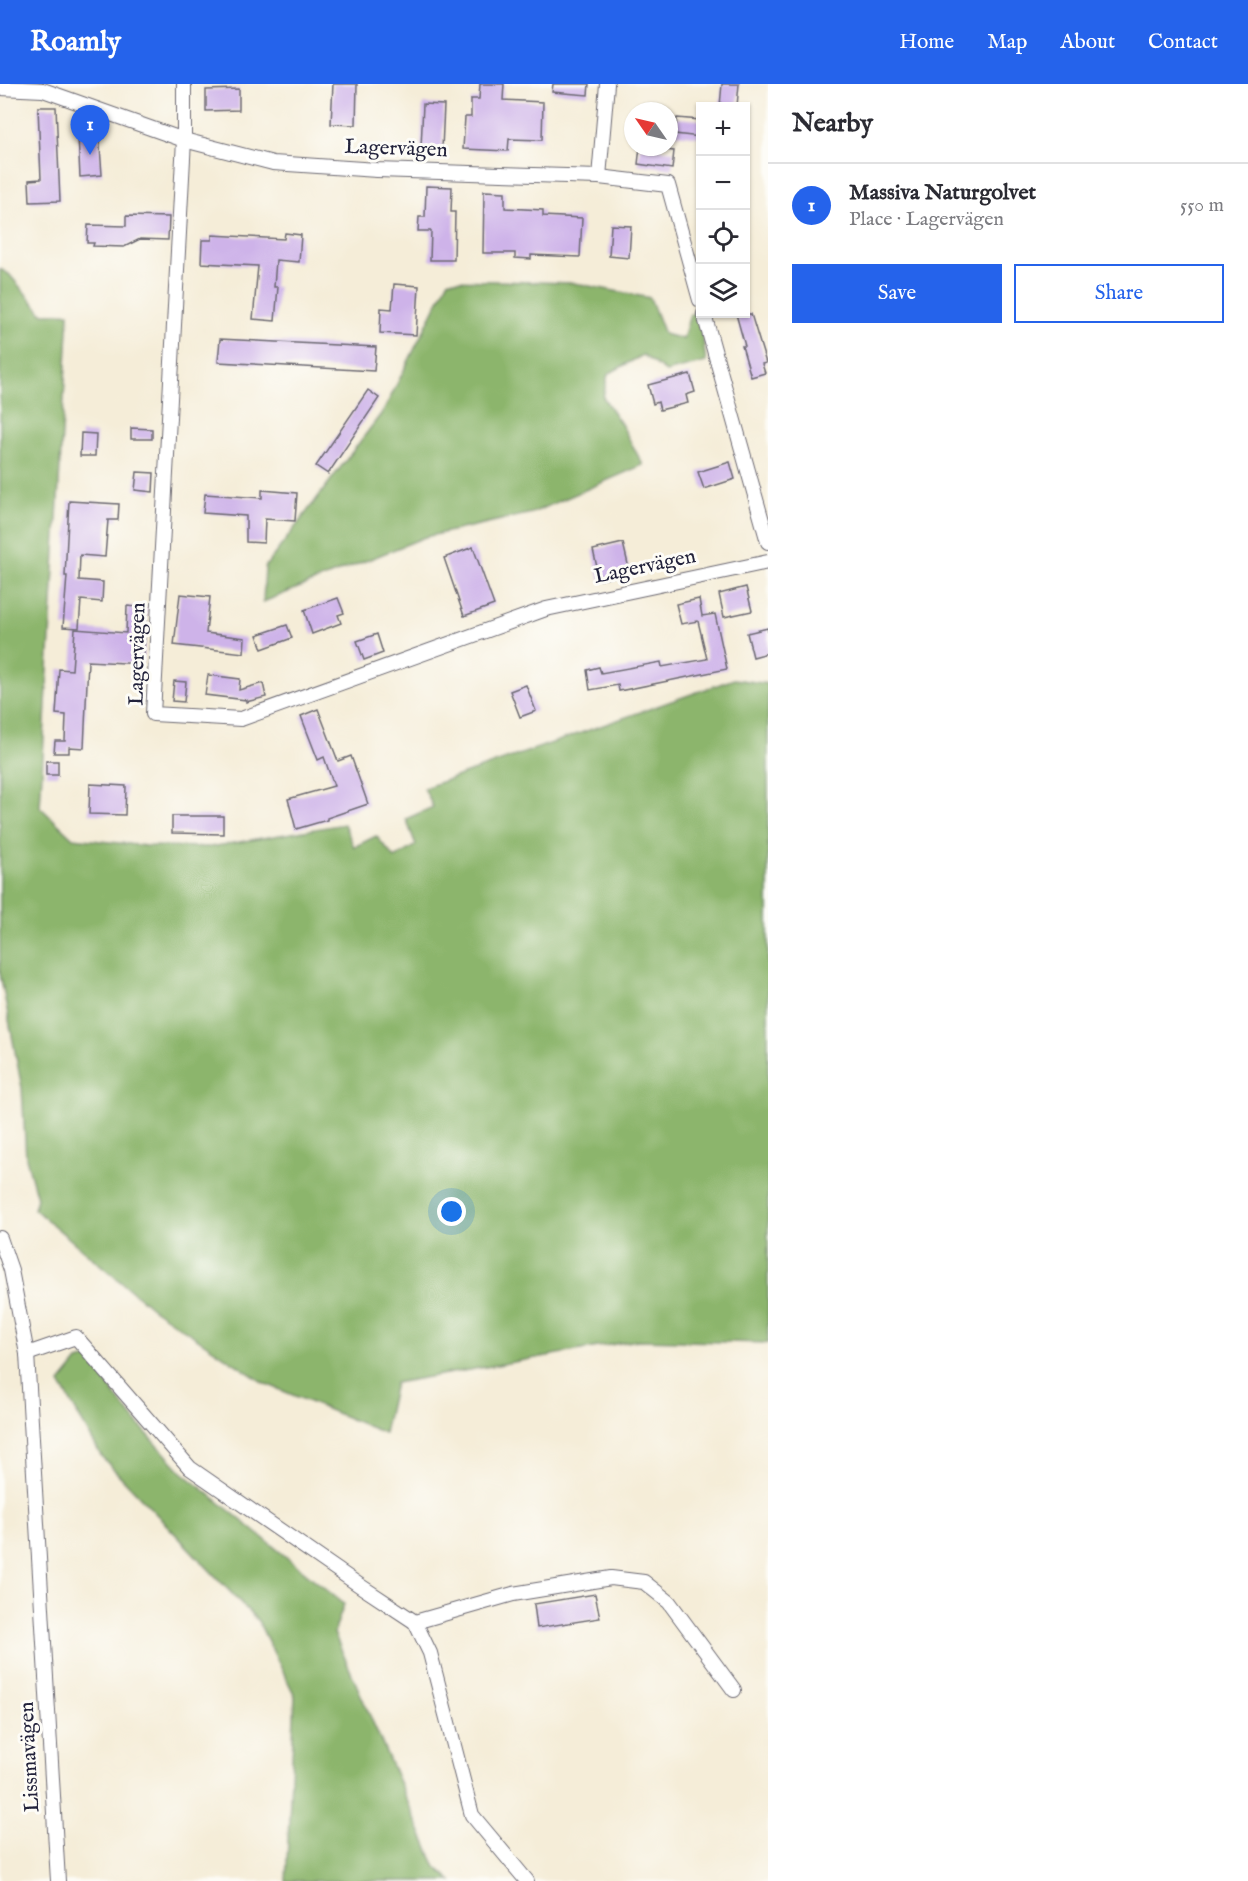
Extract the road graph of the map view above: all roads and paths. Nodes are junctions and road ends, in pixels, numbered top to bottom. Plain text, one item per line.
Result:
1 (184, 84) edge
2 (607, 84) edge
3 (0, 88) edge
4 (184, 140) junction
5 (599, 177) junction
6 (696, 286) edge
7 (705, 318) edge
8 (768, 542) edge
9 (768, 562) edge
10 (0, 1238) edge
11 (27, 1354) junction
12 (415, 1622) junction
13 (734, 1690) dead end
14 (58, 1881) edge
15 (527, 1881) edge

1 - 4 street
2 - 5 street
3 - 4 street, Lagervägen
4 - 5 street, Lagervägen
4 - 9 street, Lagervägen
5 - 6 street, Lagervägen
7 - 8 street
10 - 11 street, Lissmavägen
11 - 12 street
11 - 14 street, Lissmavägen
12 - 13 street
12 - 15 street

